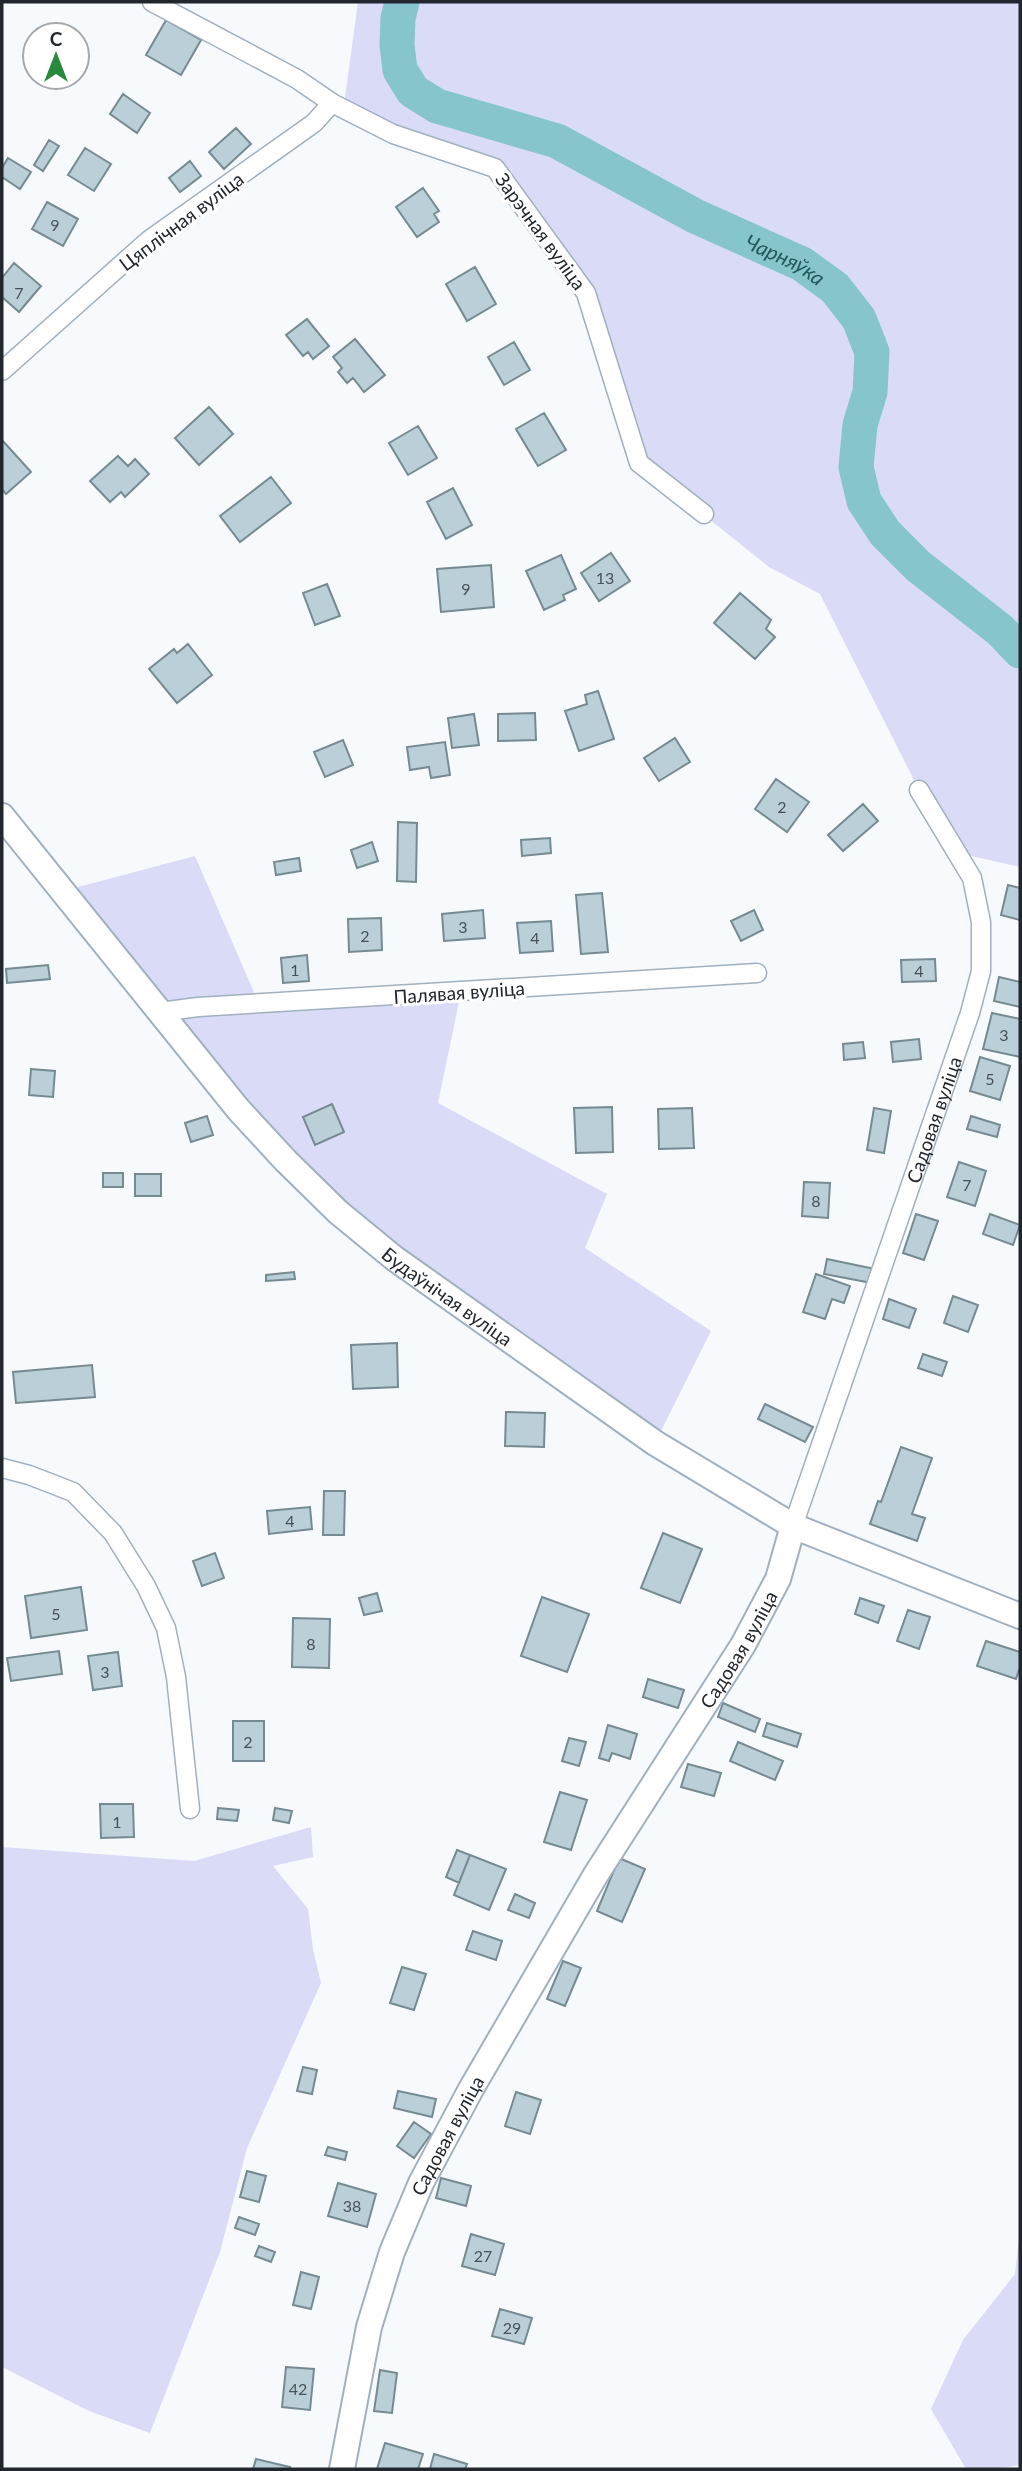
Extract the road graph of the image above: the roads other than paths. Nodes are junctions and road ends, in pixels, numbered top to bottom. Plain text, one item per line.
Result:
1 (152, 2) edge
2 (332, 103) junction
3 (2, 371) edge
4 (704, 514) dead end
5 (919, 790) dead end
6 (2, 816) edge
7 (757, 974) dead end
8 (160, 1012) junction
9 (2, 1468) edge
10 (793, 1526) junction
11 (1020, 1616) edge
12 (190, 1809) dead end
13 (342, 2469) edge

1 - 2 street, Зарэчная вуліца
2 - 3 street, Цяплічная вуліца
2 - 4 street, Зарэчная вуліца
5 - 10 street, Садовая вуліца
6 - 8 main road, Будаўнічая вуліца
7 - 8 street, Палявая вуліца
8 - 10 main road, Будаўнічая вуліца
9 - 12 street
10 - 11 main road, Будаўнічая вуліца
10 - 13 main road, Садовая вуліца

